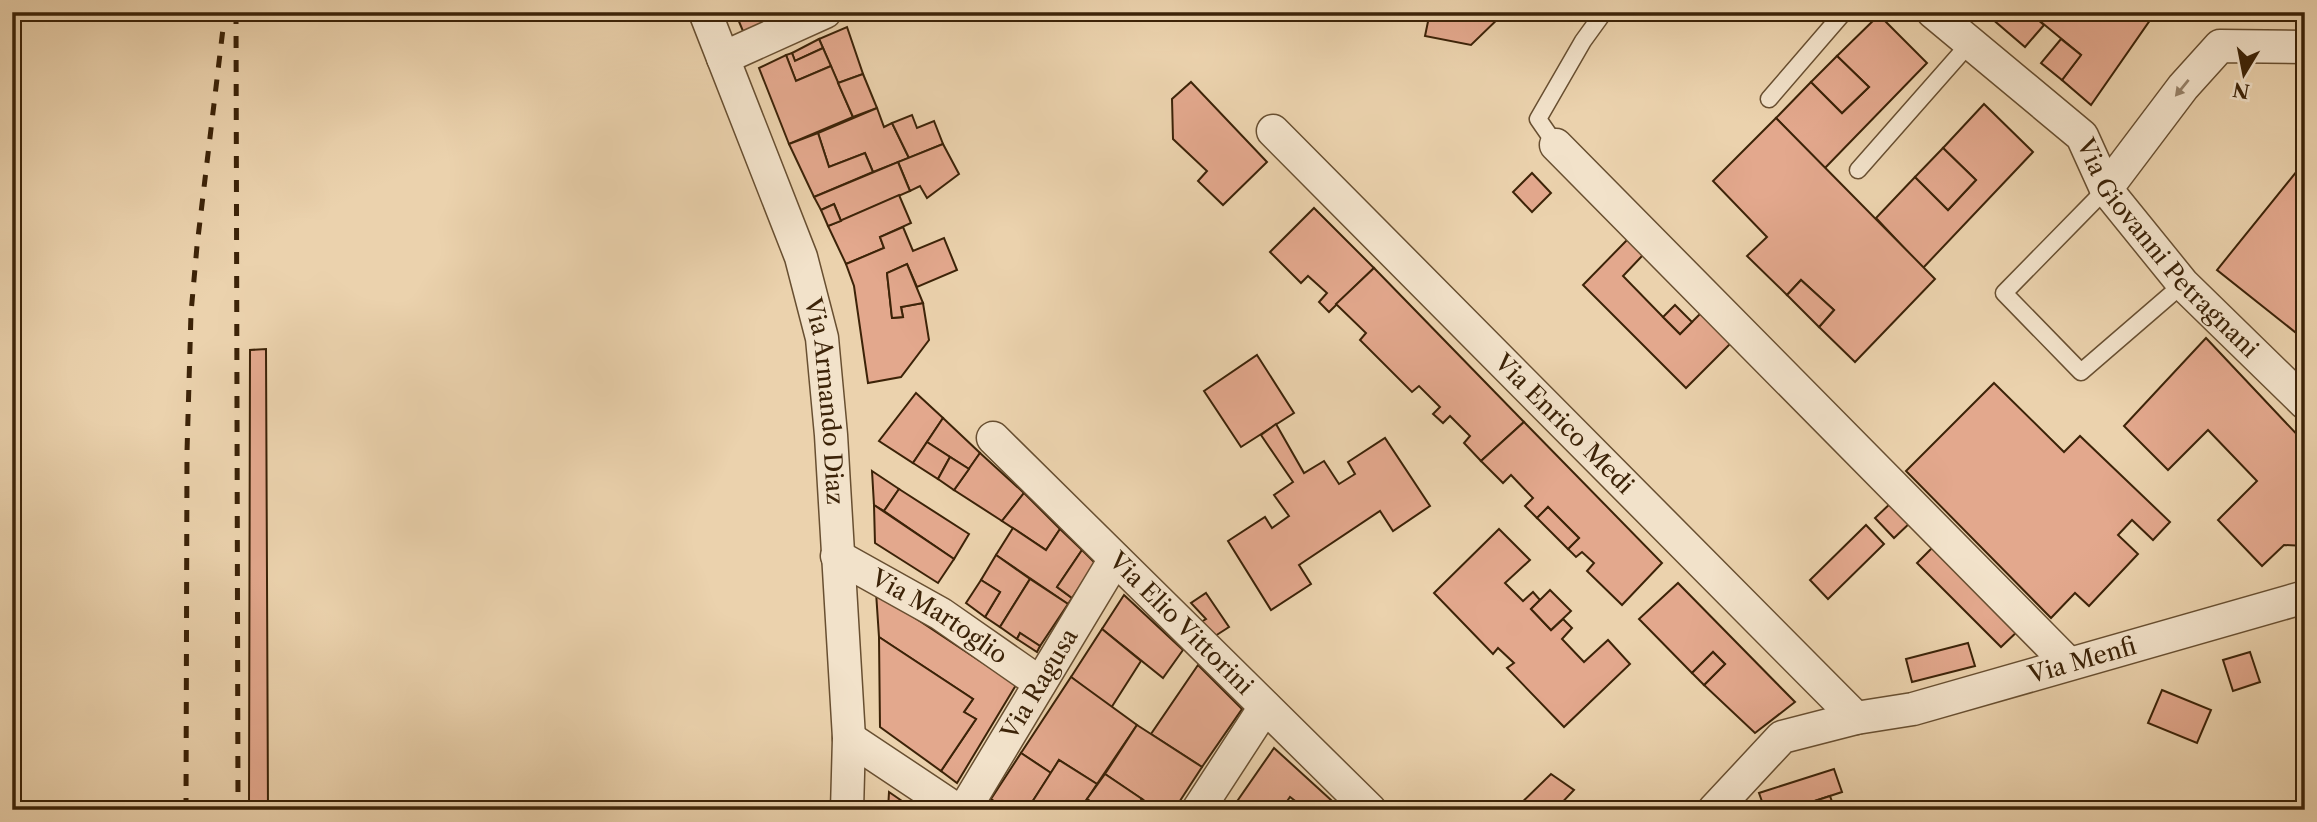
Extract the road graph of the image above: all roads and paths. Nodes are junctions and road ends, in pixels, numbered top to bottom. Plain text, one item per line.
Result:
1 (705, 12) edge
2 (825, 12) edge
3 (1604, 12) edge
4 (1844, 12) edge
5 (1933, 12) edge
6 (1969, 44) junction
7 (2305, 47) edge
8 (723, 58) junction
9 (1769, 99) dead end
10 (1273, 131) dead end
11 (1556, 145) joint
12 (1858, 170) dead end
13 (2106, 189) junction
14 (2183, 284) junction
15 (2303, 397) edge
16 (993, 438) dead end
17 (837, 556) junction
18 (1115, 559) junction
19 (2305, 597) edge
20 (2068, 663) junction
21 (1040, 683) junction
22 (1265, 707) junction
23 (1856, 718) junction
24 (849, 738) junction
25 (847, 810) edge
26 (957, 810) edge
27 (964, 810) edge
28 (1199, 810) edge
29 (1370, 810) edge
30 (1714, 810) edge

1 - 8 street, Via Armando Diaz
2 - 8 street
3 - 11 lane
4 - 9 lane
5 - 6 street, Via Giovanni Petragnani
6 - 12 lane
6 - 13 street, Via Giovanni Petragnani
7 -> 13 street
8 - 17 street, Via Armando Diaz
10 - 23 street, Via Enrico Medi
11 - 20 street
13 - 14 street, Via Giovanni Petragnani
13 - 14 lane
14 - 15 street, Via Giovanni Petragnani
16 - 18 street, Via Elio Vittorini
17 - 21 street, Via Martoglio
17 - 24 street, Via Armando Diaz
18 - 21 street, Via Ragusa
18 - 22 street, Via Elio Vittorini
19 - 20 street, Via Menfi
20 - 23 street, Via Menfi
21 - 27 street, Via Ragusa
22 - 28 street
22 - 29 street, Via Elio Vittorini
23 - 30 street, Via Menfi
24 - 25 street, Via Armando Diaz
24 - 26 street

